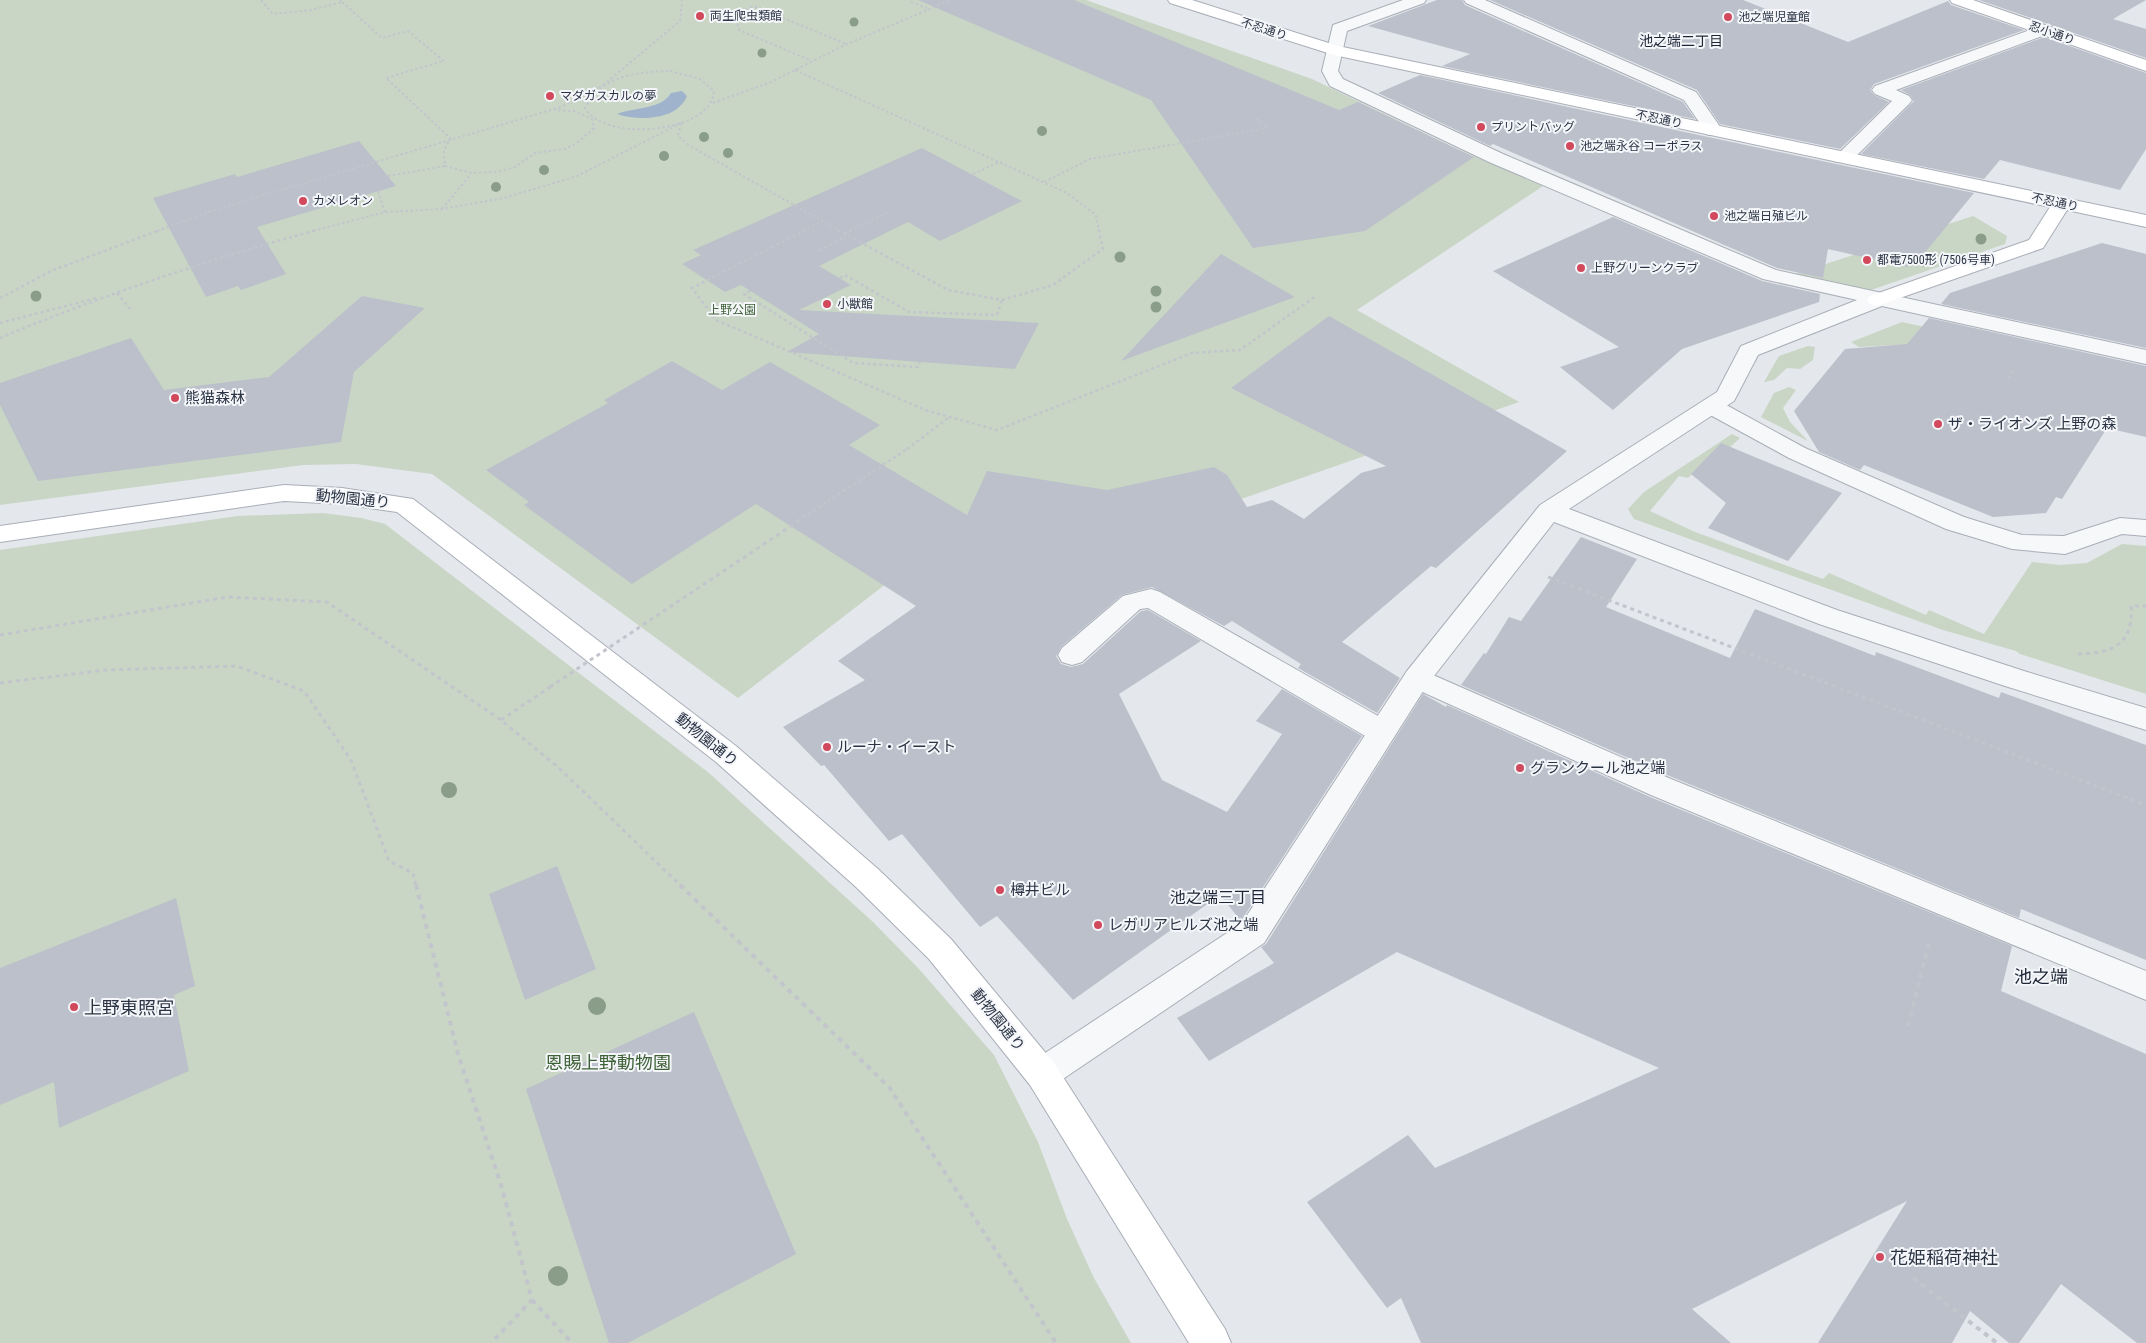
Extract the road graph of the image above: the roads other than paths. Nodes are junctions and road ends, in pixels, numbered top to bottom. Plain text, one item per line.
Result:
1 (1176, 0) edge
2 (1418, 0) edge
3 (1472, 0) edge
4 (1958, 0) edge
5 (2044, 30) junction
6 (1334, 50) junction
7 (2146, 66) edge
8 (1714, 131) junction
9 (1843, 158) junction
10 (2061, 204) junction
11 (2146, 221) edge
12 (1877, 300) junction
13 (2146, 357) edge
14 (1711, 406) junction
15 (1549, 511) junction
16 (2146, 528) edge
17 (0, 534) edge
18 (1072, 655) dead end
19 (1417, 678) junction
20 (2146, 719) edge
21 (1382, 732) junction
22 (2146, 986) edge
23 (1042, 1074) junction
24 (1211, 1343) edge

1 - 6 street, 不忍通り
2 - 6 street
3 - 8 street
4 - 5 street, 忍小通り
5 - 7 street, 忍小通り
5 - 9 street
6 - 8 street, 不忍通り
6 - 12 street
8 - 9 street, 不忍通り
9 - 10 street, 不忍通り
10 - 11 street, 不忍通り
10 - 12 street
12 - 13 street
12 - 14 street
14 - 15 street
14 - 16 street
15 - 19 street
15 - 20 street
17 - 23 street, 動物園通り
18 - 21 street
19 - 21 street
19 - 22 street
21 - 23 street
23 - 24 street, 動物園通り

